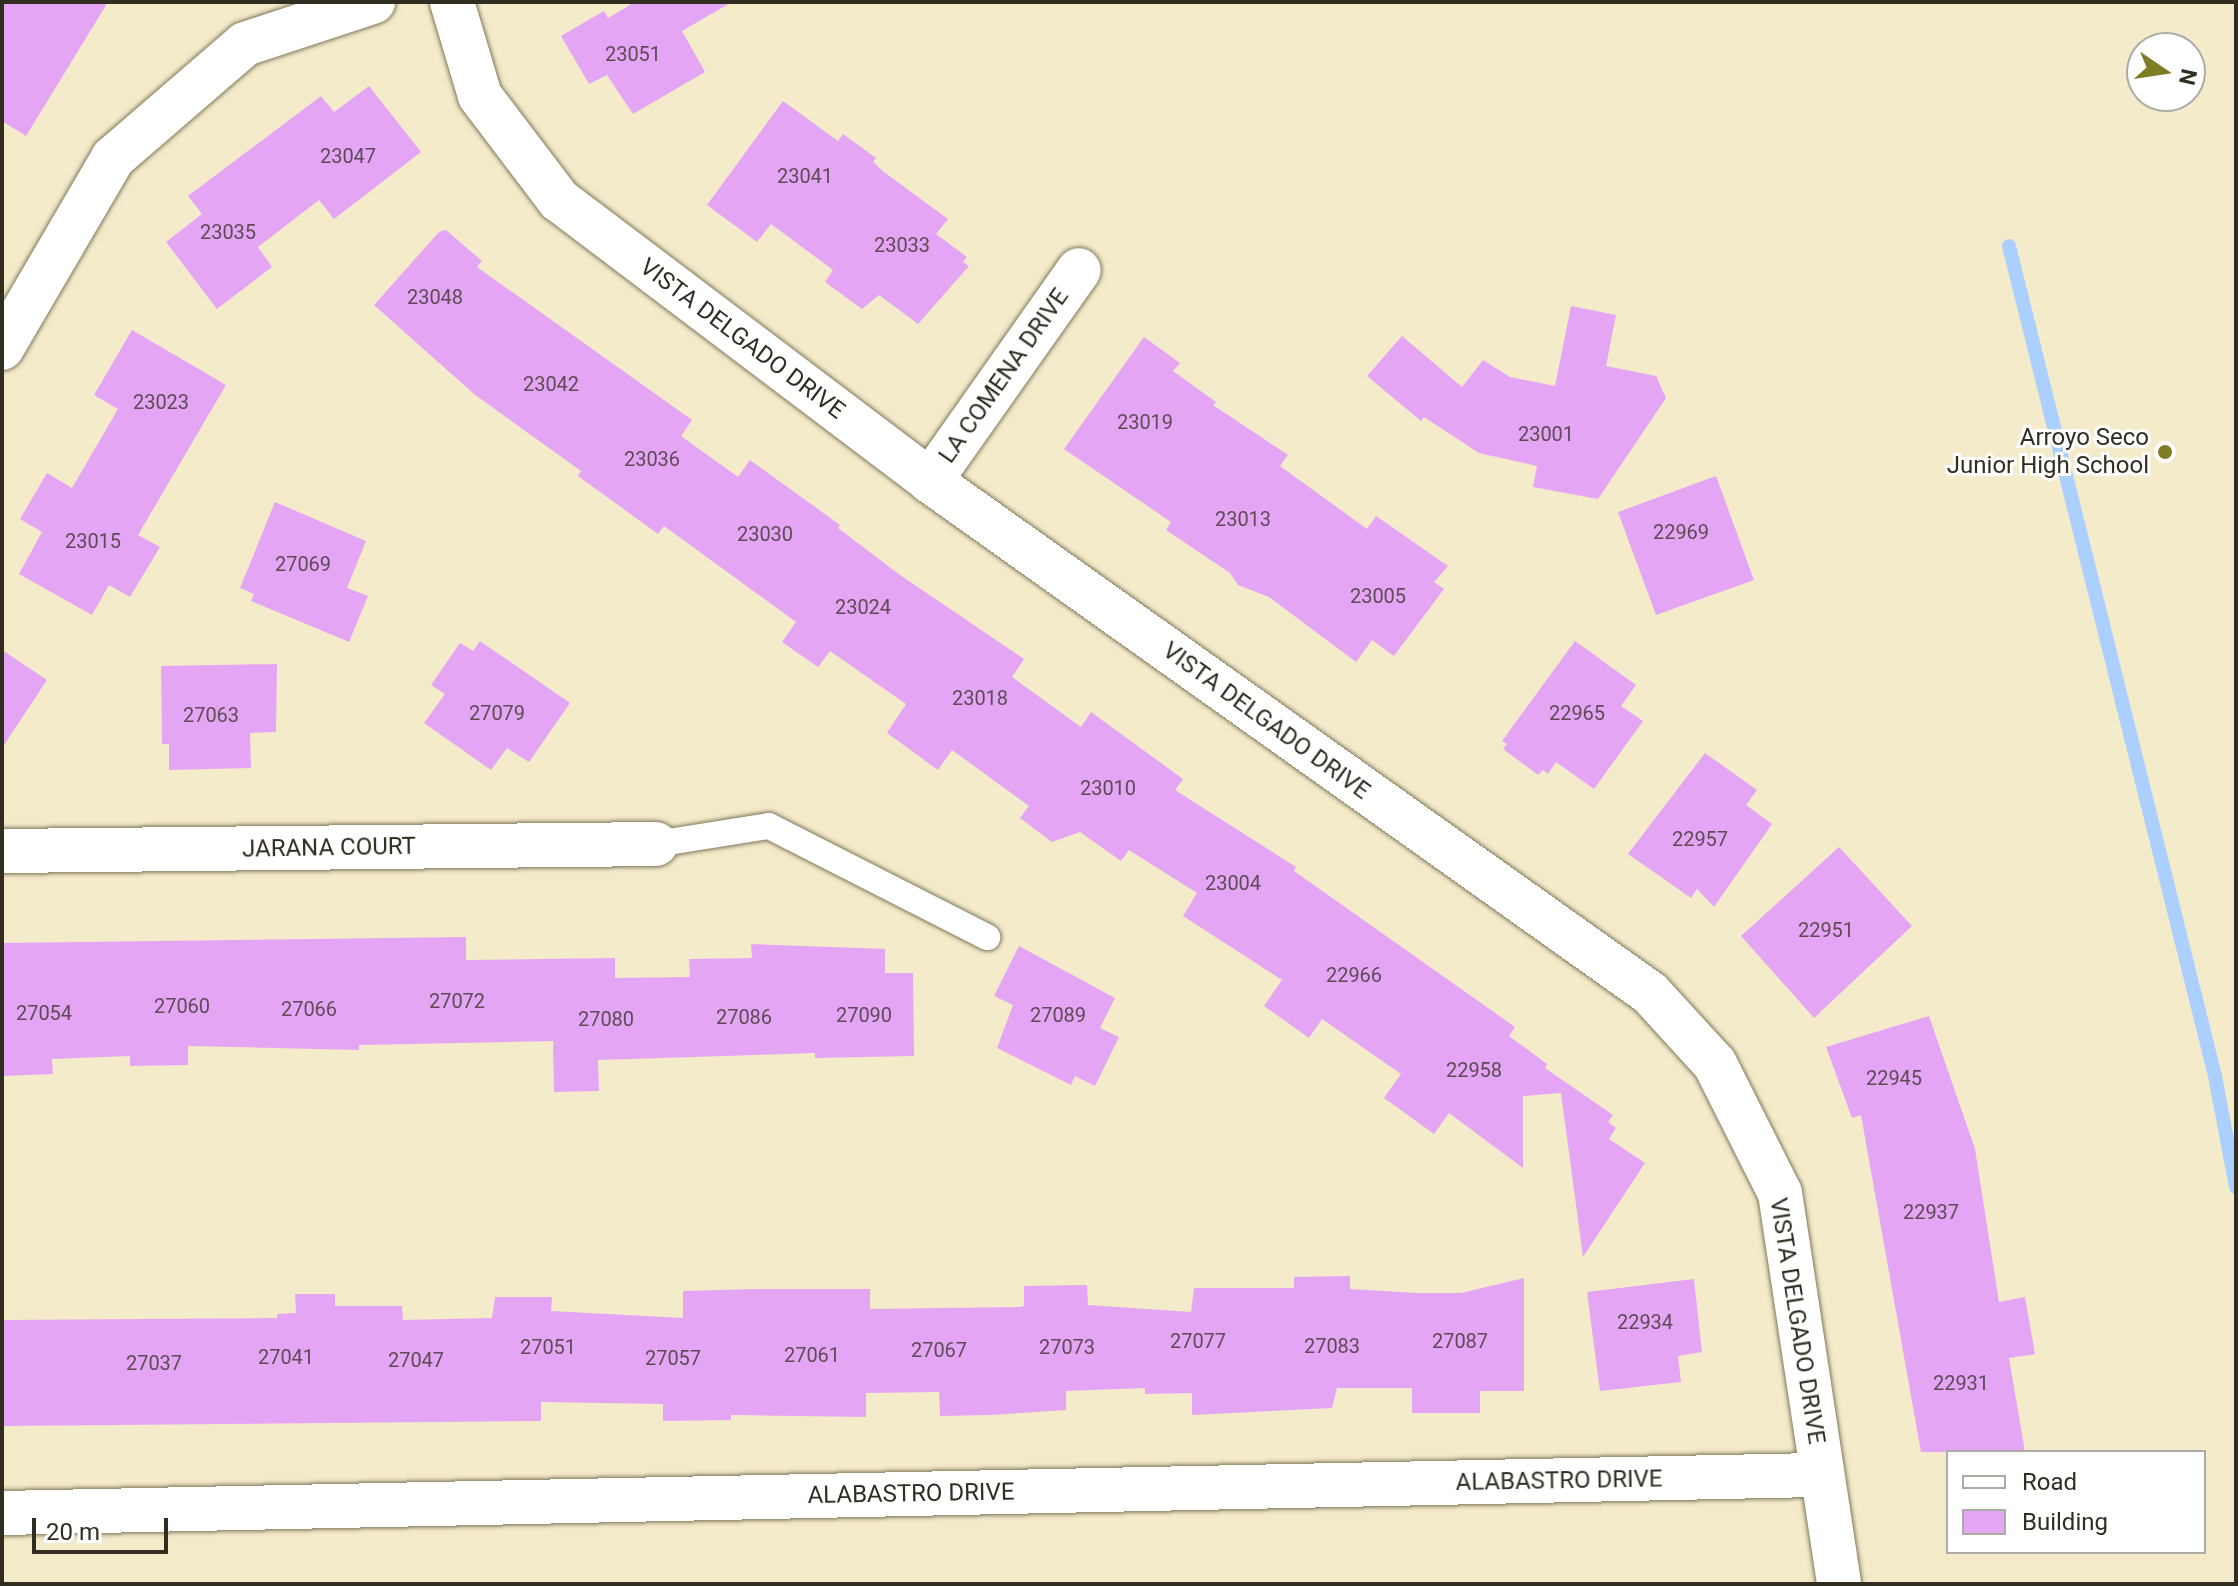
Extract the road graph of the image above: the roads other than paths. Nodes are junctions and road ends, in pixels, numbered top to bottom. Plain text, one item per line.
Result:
1 (373, 2) edge
2 (452, 2) edge
3 (1079, 270) dead end
4 (2, 348) edge
5 (930, 481) junction
6 (656, 844) joint
7 (2, 851) edge
8 (987, 937) dead end
9 (1821, 1475) junction
10 (2, 1513) edge
11 (1839, 1584) edge

1 - 4 street
2 - 5 street, VISTA DELGADO DRIVE
3 - 5 street, LA COMENA DRIVE
5 - 9 street, VISTA DELGADO DRIVE
6 - 7 street, JARANA COURT
6 - 8 lane
9 - 10 street, ALABASTRO DRIVE
9 - 11 street, VISTA DELGADO DRIVE

